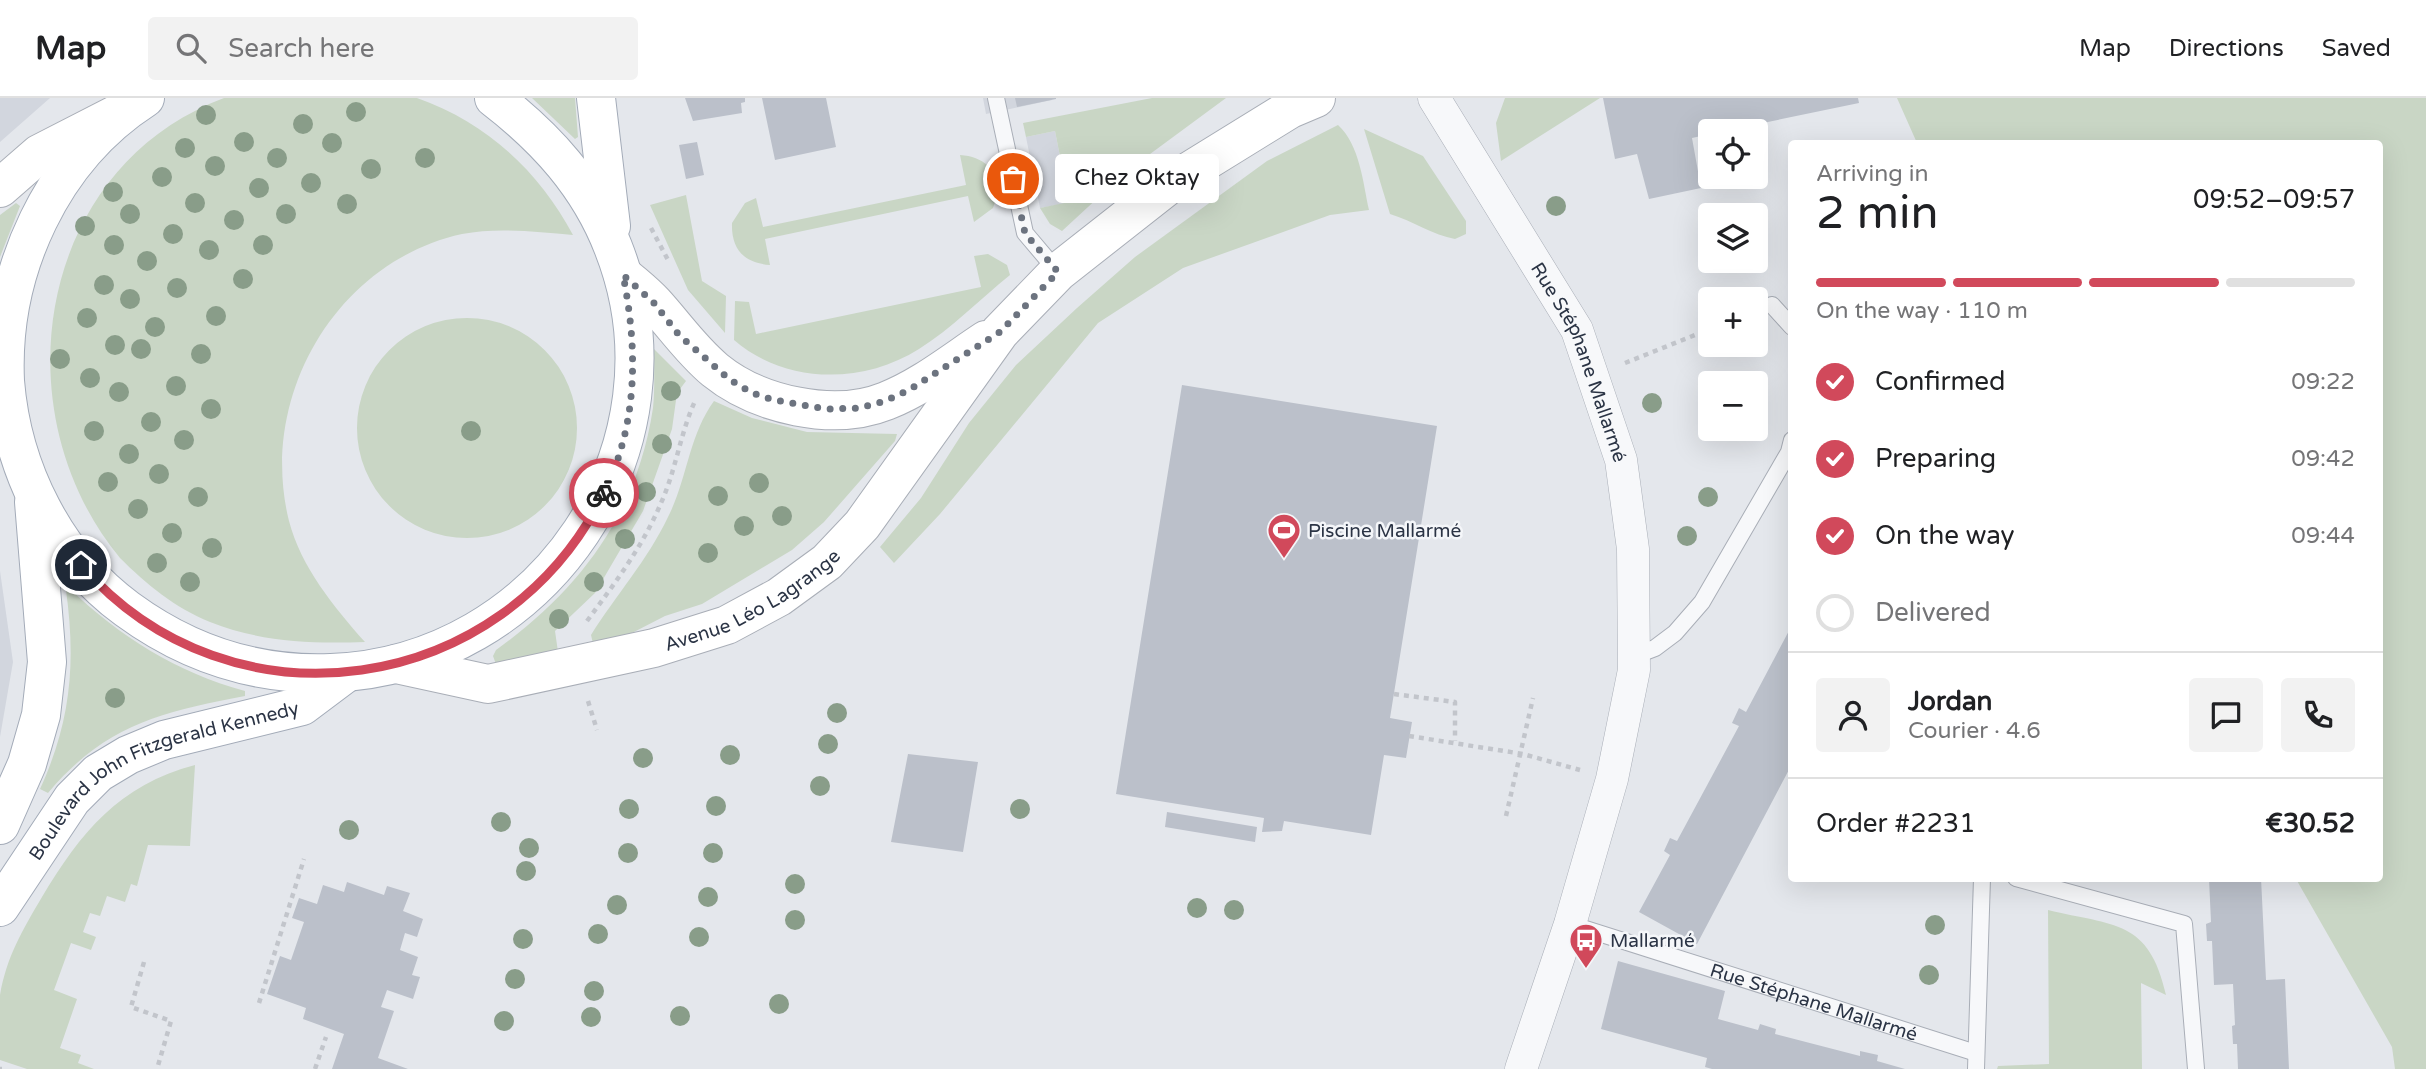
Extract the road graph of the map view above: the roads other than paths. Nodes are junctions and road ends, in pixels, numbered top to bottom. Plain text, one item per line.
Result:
1 (494, 98) edge
2 (596, 98) edge
3 (996, 98) edge
4 (1316, 98) edge
5 (1434, 98) edge
6 (140, 102) edge
7 (0, 188) edge
8 (618, 260) junction
9 (1058, 272) junction
10 (1772, 305) dead end
11 (1788, 323) edge
12 (1000, 332) junction
13 (1788, 454) edge
14 (19, 469) edge
15 (1634, 656) junction
16 (396, 664) junction
17 (346, 673) junction
18 (0, 825) edge
19 (1982, 882) edge
20 (2030, 882) edge
21 (0, 907) edge
22 (1570, 924) junction
23 (1976, 1061) edge
24 (1521, 1069) edge
25 (2196, 1069) edge

1 - 8 main road
2 - 8 main road
3 - 9 lane
4 - 9 main road, Avenue Léo Lagrange
5 - 15 street, Rue Stéphane Mallarmé
6 - 7 main road
6 - 14 main road
8 - 12 main road, Avenue Léo Lagrange
8 - 16 main road
9 - 12 main road, Avenue Léo Lagrange
10 - 11 lane
12 - 16 main road, Avenue Léo Lagrange
13 - 15 lane
14 - 17 main road
14 - 18 main road
15 - 22 street, Rue Stéphane Mallarmé
16 - 17 main road
17 - 21 main road, Boulevard John Fitzgerald Kennedy
19 - 23 lane, Rue Stéphane Mallarmé
20 - 25 lane
22 - 23 lane, Rue Stéphane Mallarmé
22 - 24 street, Rue Stéphane Mallarmé

